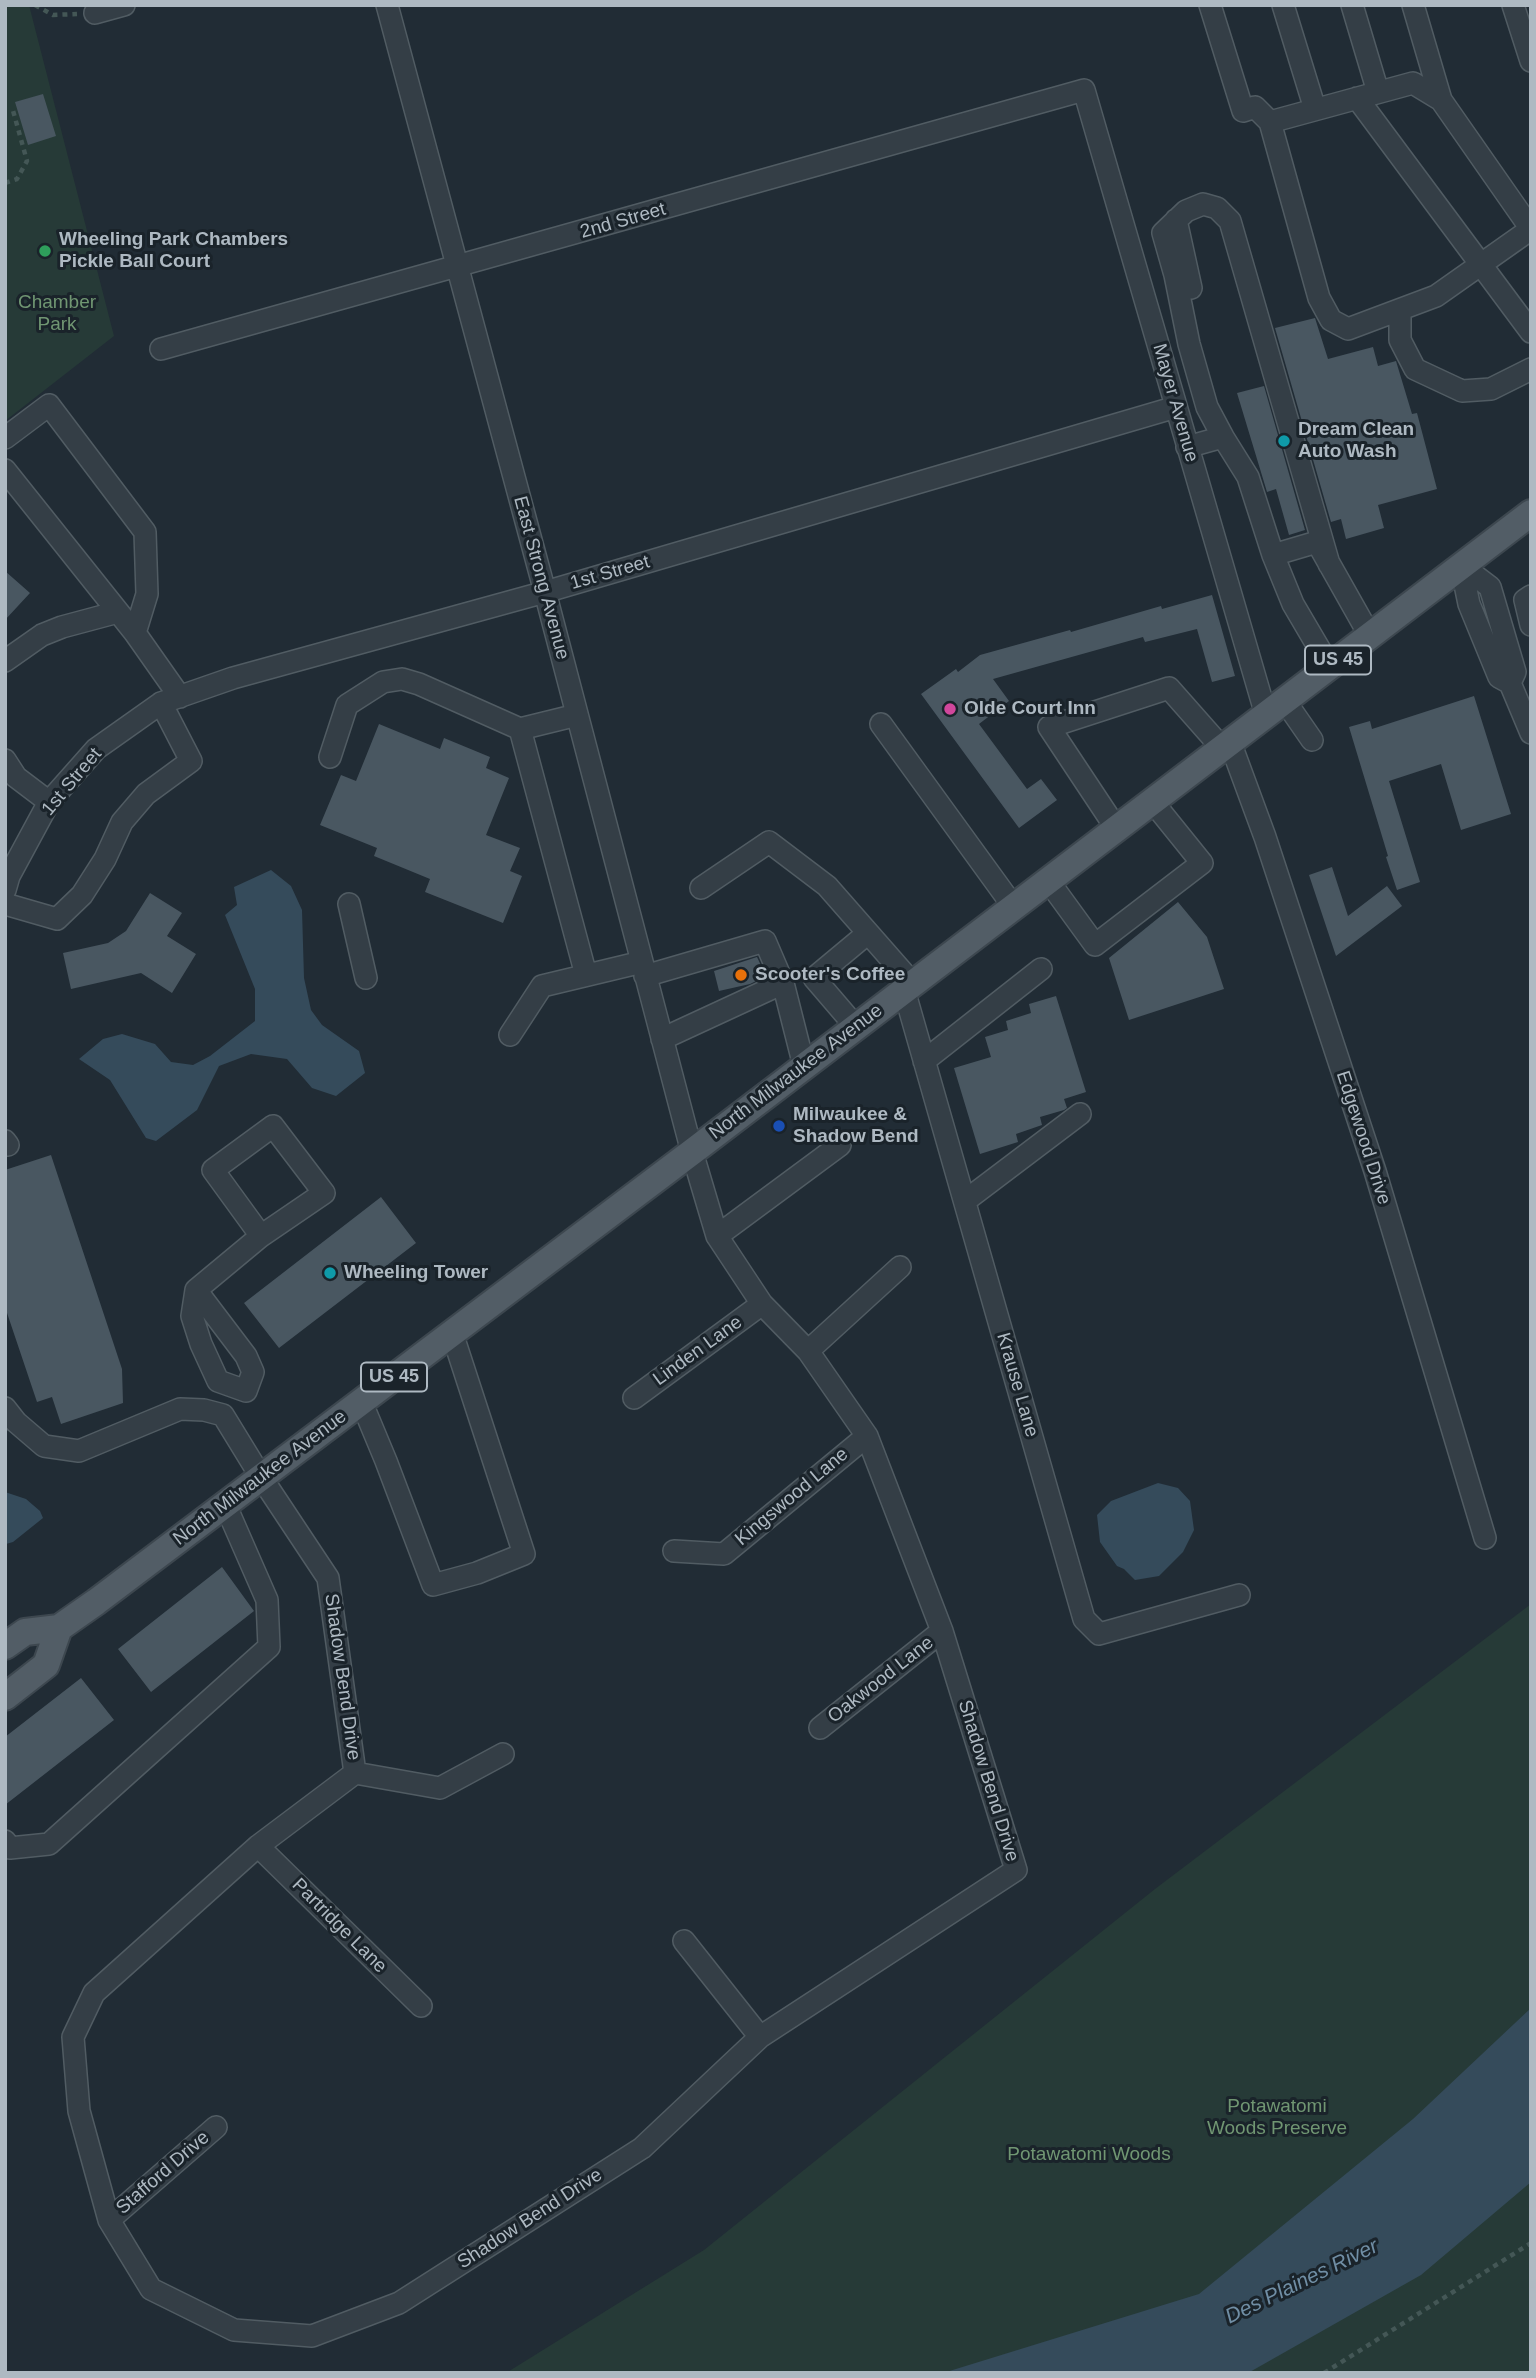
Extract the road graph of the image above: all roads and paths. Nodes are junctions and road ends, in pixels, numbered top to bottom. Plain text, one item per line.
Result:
1 (35, 5) edge
2 (124, 5) edge
3 (387, 5) edge
4 (1210, 5) edge
5 (1283, 5) edge
6 (1352, 5) edge
7 (1413, 5) edge
8 (1513, 5) edge
9 (95, 13) joint
10 (1531, 61) edge
11 (1084, 90) joint
12 (1368, 95) junction
13 (1441, 100) junction
14 (12, 107) dead end
15 (1315, 109) junction
16 (1270, 122) junction
17 (5, 183) edge
18 (1531, 229) edge
19 (1482, 264) junction
20 (458, 267) junction
21 (1399, 310) junction
22 (1531, 332) edge
23 (161, 349) dead end
24 (1531, 369) edge
25 (1176, 407) junction
26 (1223, 437) junction
27 (5, 438) edge
28 (1187, 447) junction
29 (5, 470) edge
30 (1531, 513) edge
31 (1273, 555) junction
32 (1329, 564) junction
33 (1461, 565) junction
34 (545, 592) junction
35 (1531, 596) edge
36 (118, 612) junction
37 (1531, 625) edge
38 (135, 634) junction
39 (1370, 636) junction
40 (5, 662) edge
41 (1330, 667) junction
42 (1531, 675) edge
43 (1510, 683) junction
44 (170, 700) junction
45 (1276, 708) junction
46 (577, 715) junction
47 (881, 724) dead end
48 (520, 729) junction
49 (1531, 733) edge
50 (1312, 740) dead end
51 (1226, 745) junction
52 (330, 757) dead end
53 (5, 760) edge
54 (1153, 801) junction
55 (50, 802) junction
56 (1116, 828) junction
57 (10, 865) edge
58 (1048, 879) junction
59 (701, 888) dead end
60 (5, 890) edge
61 (5, 904) edge
62 (349, 904) dead end
63 (1013, 906) junction
64 (868, 933) junction
65 (644, 969) junction
66 (1041, 969) dead end
67 (586, 975) junction
68 (366, 978) dead end
69 (783, 983) junction
70 (909, 987) junction
71 (856, 1027) junction
72 (510, 1035) dead end
73 (662, 1039) junction
74 (925, 1061) junction
75 (804, 1066) junction
76 (1080, 1114) dead end
77 (840, 1145) dead end
78 (692, 1152) junction
79 (965, 1201) junction
80 (261, 1236) junction
81 (717, 1236) junction
82 (900, 1267) dead end
83 (195, 1290) junction
84 (762, 1304) junction
85 (452, 1333) junction
86 (808, 1351) junction
87 (246, 1391) junction
88 (634, 1398) dead end
89 (361, 1401) junction
90 (5, 1408) edge
91 (207, 1410) junction
92 (867, 1436) junction
93 (261, 1477) junction
94 (225, 1504) junction
95 (1485, 1538) dead end
96 (674, 1551) dead end
97 (1239, 1595) dead end
98 (59, 1628) junction
99 (942, 1631) junction
100 (5, 1646) edge
101 (5, 1697) edge
102 (820, 1728) dead end
103 (503, 1754) dead end
104 (355, 1773) junction
105 (5, 1841) edge
106 (258, 1846) junction
107 (684, 1941) dead end
108 (421, 2006) dead end
109 (760, 2037) junction
110 (216, 2127) dead end
111 (109, 2220) junction
112 (1531, 2244) edge
113 (1324, 2373) edge

1 - 9 path
2 - 9 street
3 - 20 street, East Strong Avenue
4 - 16 street
5 - 15 street
6 - 12 street
7 - 13 street
8 - 10 street
11 - 20 street, 2nd Street
11 - 25 street, Mayer Avenue
12 - 13 street
12 - 15 street
12 - 19 street
13 - 18 street
14 - 17 path
15 - 16 street
16 - 21 street
18 - 19 street
19 - 21 street
19 - 22 street
20 - 23 street, 2nd Street
20 - 34 street, East Strong Avenue
21 - 24 street
25 - 28 street, Mayer Avenue
25 - 34 street, 1st Street
26 - 28 street
26 - 31 street
26 - 32 street
27 - 38 street
28 - 45 street, Mayer Avenue
29 - 36 street
30 - 33 main road, North Milwaukee Avenue / US 45
31 - 32 street
31 - 41 street
32 - 39 street
33 - 39 main road, North Milwaukee Avenue / US 45
33 - 43 street
34 - 44 street, 1st Street
34 - 46 street, East Strong Avenue
35 - 37 street
36 - 38 street
36 - 40 street
38 - 44 street
39 - 41 main road, North Milwaukee Avenue / US 45
41 - 45 main road, North Milwaukee Avenue / US 45
42 - 43 street
43 - 49 street
44 - 55 street, 1st Street
44 - 61 street
45 - 50 street, Mayer Avenue
45 - 51 main road, North Milwaukee Avenue / US 45
46 - 48 street
46 - 65 street, East Strong Avenue
47 - 63 street
48 - 52 street
48 - 67 street
51 - 54 main road, North Milwaukee Avenue / US 45
51 - 56 street
51 - 95 street, Edgewood Drive
53 - 55 street
54 - 56 main road, North Milwaukee Avenue / US 45
54 - 58 street
55 - 57 street, 1st Street
56 - 58 main road, North Milwaukee Avenue / US 45
57 - 60 street, 1st Street
58 - 63 main road, North Milwaukee Avenue / US 45
59 - 64 street
62 - 68 street
63 - 70 main road, North Milwaukee Avenue / US 45
64 - 70 street
64 - 71 street
65 - 67 street
65 - 69 street
65 - 73 street, East Strong Avenue
66 - 74 street
67 - 72 street
69 - 73 street
69 - 75 street
70 - 71 main road, North Milwaukee Avenue / US 45
70 - 74 street, Krause Lane
71 - 75 main road, North Milwaukee Avenue / US 45
73 - 78 street, East Strong Avenue
74 - 79 street, Krause Lane
75 - 78 main road, North Milwaukee Avenue / US 45
76 - 79 street
77 - 81 street
78 - 81 street, Shadow Bend Drive
78 - 85 main road, North Milwaukee Avenue / US 45
79 - 97 street, Krause Lane
80 - 80 street
80 - 83 street
81 - 84 street, Shadow Bend Drive
82 - 86 street
83 - 87 street
83 - 87 street
84 - 86 street, Shadow Bend Drive
84 - 88 street, Linden Lane
85 - 89 main road, North Milwaukee Avenue / US 45
85 - 89 street
86 - 92 street, Shadow Bend Drive
87 - 91 street
89 - 93 main road, North Milwaukee Avenue / US 45
90 - 91 street
91 - 93 street, Shadow Bend Drive
92 - 96 street, Kingswood Lane
92 - 99 street, Shadow Bend Drive
93 - 94 main road, North Milwaukee Avenue / US 45
93 - 104 street, Shadow Bend Drive
94 - 98 main road, North Milwaukee Avenue / US 45
94 - 105 street
98 - 100 main road, North Milwaukee Avenue / US 45
98 - 101 main road
99 - 102 street, Oakwood Lane
99 - 109 street, Shadow Bend Drive
103 - 104 street
104 - 106 street, Shadow Bend Drive
106 - 108 street, Partridge Lane
106 - 111 street, Shadow Bend Drive
107 - 109 street
109 - 111 street, Shadow Bend Drive
110 - 111 street, Stafford Drive
112 - 113 path

